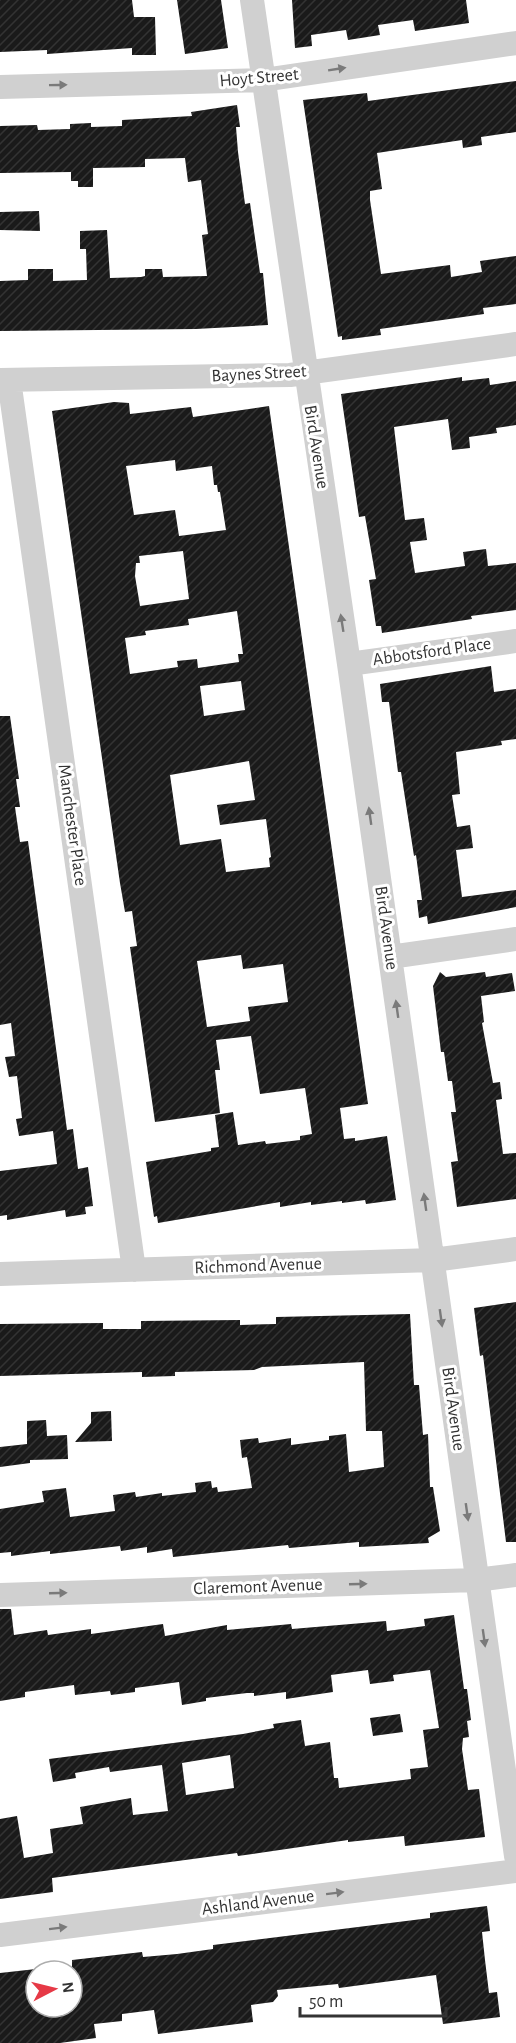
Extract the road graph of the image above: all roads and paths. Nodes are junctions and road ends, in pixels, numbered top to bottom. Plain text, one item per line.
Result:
1 (252, 0) edge
2 (516, 43) edge
3 (263, 80) junction
4 (0, 87) edge
5 (516, 344) edge
6 (304, 373) junction
7 (5, 380) edge
8 (516, 640) edge
9 (349, 664) junction
10 (516, 939) edge
11 (390, 957) junction
12 (516, 1249) edge
13 (433, 1260) junction
14 (134, 1270) junction
15 (0, 1274) edge
16 (516, 1575) edge
17 (476, 1580) junction
18 (0, 1595) edge
19 (516, 1856) edge
20 (516, 1871) edge
21 (0, 1935) edge

1 - 3 street, Bird Avenue
3 -> 2 street, Hoyt Street
4 -> 3 street, Hoyt Street
3 - 6 street, Bird Avenue
5 - 6 street, Baynes Street
6 - 7 street, Baynes Street
9 -> 6 street, Bird Avenue
7 - 14 street, Manchester Place
8 - 9 street, Abbotsford Place
11 -> 9 street, Bird Avenue
10 - 11 street
13 -> 11 street, Bird Avenue
12 - 13 street, Richmond Avenue
13 - 14 street, Richmond Avenue
13 -> 17 street, Bird Avenue
14 - 15 street, Richmond Avenue
16 - 17 street, Claremont Avenue
18 -> 17 street, Claremont Avenue
17 -> 19 street, Bird Avenue
21 -> 20 street, Ashland Avenue

